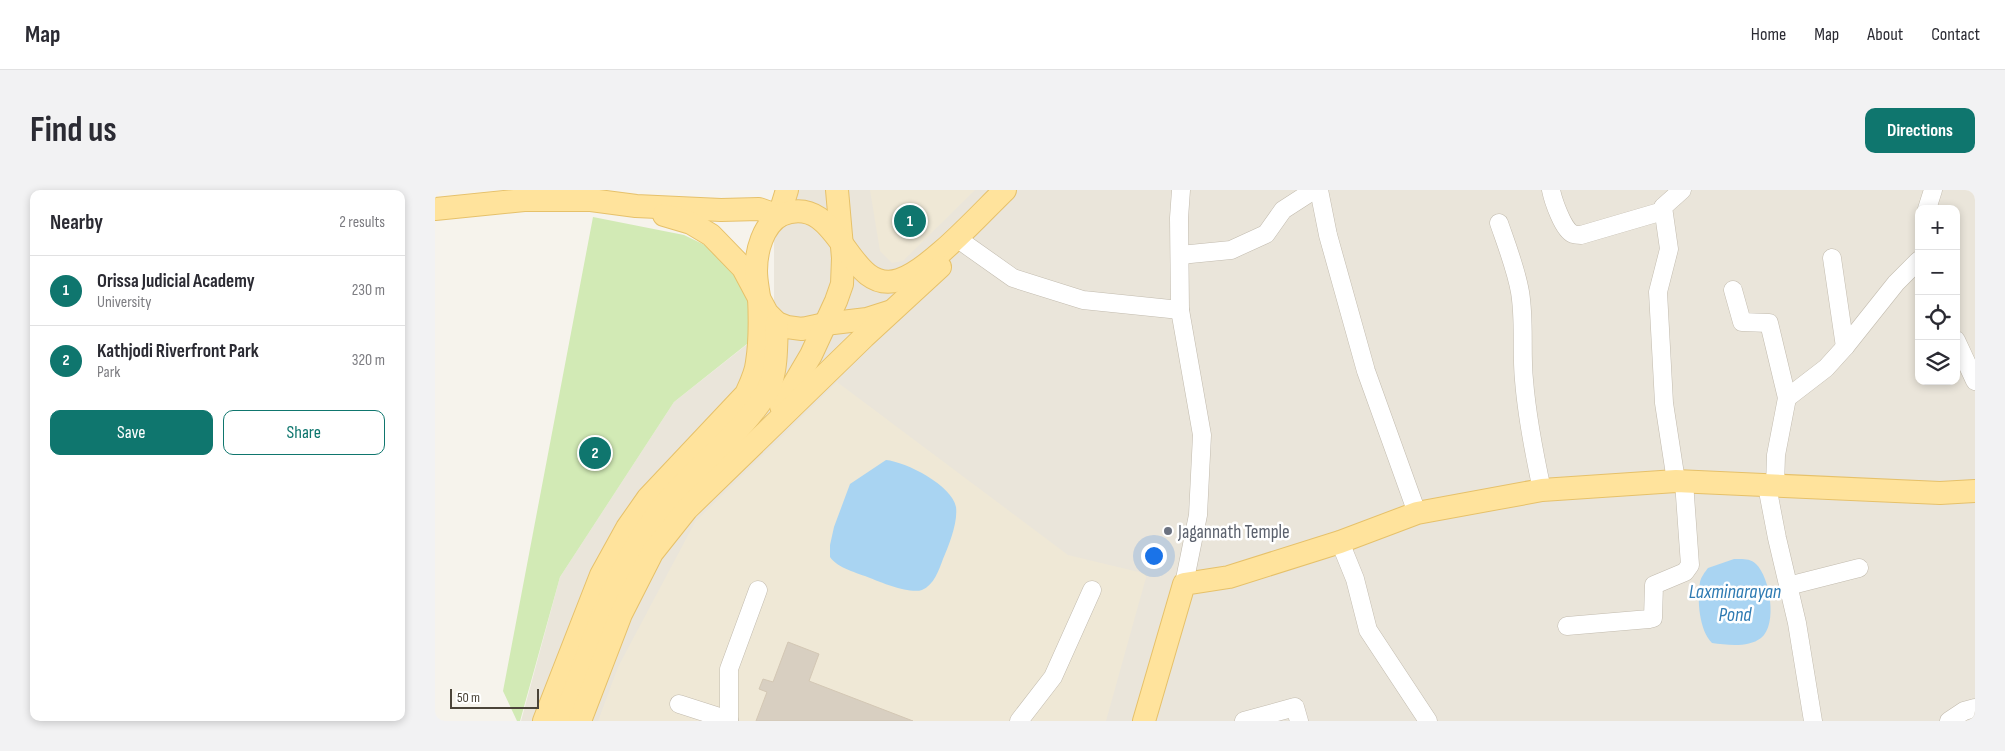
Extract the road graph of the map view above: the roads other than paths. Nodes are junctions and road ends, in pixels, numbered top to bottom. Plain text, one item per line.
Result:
1 (787, 190) edge
2 (837, 190) edge
3 (1005, 190) edge
4 (1023, 190) edge
5 (1181, 190) edge
6 (1314, 190) edge
7 (1319, 190) edge
8 (1551, 190) edge
9 (1682, 190) edge
10 (1933, 190) edge
11 (1928, 205) edge
12 (636, 206) junction
13 (435, 209) edge
14 (1663, 211) junction
15 (779, 216) junction
16 (1499, 223) dead end
17 (841, 238) junction
18 (965, 244) junction
19 (1179, 255) junction
20 (1832, 258) dead end
21 (1915, 264) edge
22 (1733, 290) dead end
23 (759, 297) junction
24 (1180, 310) junction
25 (892, 311) junction
26 (777, 323) junction
27 (825, 324) junction
28 (1845, 347) junction
29 (1960, 349) edge
30 (1975, 381) edge
31 (1787, 398) junction
32 (761, 438) junction
33 (1680, 482) junction
34 (1771, 486) junction
35 (1542, 490) junction
36 (1975, 491) edge
37 (1417, 513) junction
38 (1340, 542) junction
39 (1859, 568) dead end
40 (1184, 584) junction
41 (1788, 586) junction
42 (758, 590) dead end
43 (1092, 590) dead end
44 (1567, 626) dead end
45 (679, 704) dead end
46 (1975, 708) edge
47 (729, 720) edge
48 (1148, 720) edge
49 (544, 721) edge
50 (563, 721) edge
51 (581, 721) edge
52 (1019, 721) edge
53 (1244, 721) edge
54 (1299, 721) edge
55 (1428, 721) edge
56 (1813, 721) edge
57 (1949, 721) edge

1 - 15 main road
2 - 17 main road
3 - 17 main road
4 - 18 main road
5 - 19 street
6 - 19 street
7 - 37 street
8 - 14 street
9 - 14 street
10 - 11 street
12 - 13 main road
12 - 15 main road
12 - 23 main road
14 - 33 street
15 - 17 main road
15 - 23 main road
16 - 35 street
17 - 27 main road
18 - 24 street
18 - 25 main road
19 - 24 street
20 - 28 street
21 - 28 street
22 - 31 street
23 - 26 main road
23 - 49 main road
24 - 40 street
25 - 27 main road
25 - 32 main road
26 - 27 main road
26 - 50 main road
27 - 32 main road
28 - 31 street
29 - 30 street
31 - 34 street
32 - 51 main road
33 - 34 main road
33 - 35 main road
33 - 44 street
34 - 36 main road
34 - 41 street
35 - 37 main road
37 - 38 main road
38 - 40 main road
38 - 55 street
39 - 41 street
40 - 48 main road
41 - 56 street
42 - 47 street
43 - 52 street
45 - 47 street
46 - 57 street
53 - 54 street

